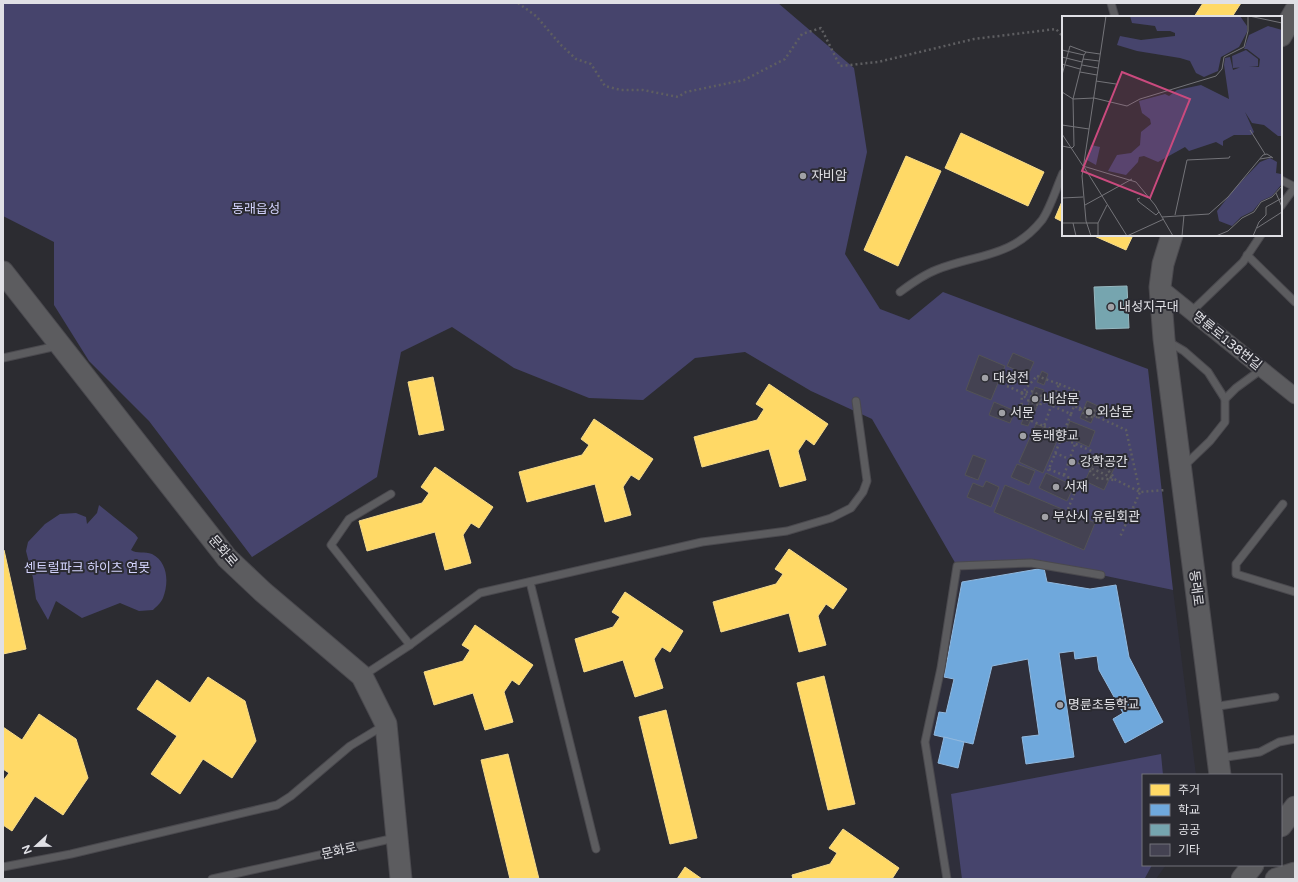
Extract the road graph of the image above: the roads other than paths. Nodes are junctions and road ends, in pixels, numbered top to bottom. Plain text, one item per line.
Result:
1 (1111, 3) edge
2 (1295, 11) edge
3 (1115, 16) edge
4 (1282, 34) edge
5 (1062, 175) edge
6 (1282, 180) edge
7 (1295, 187) edge
8 (1282, 205) edge
9 (1172, 236) edge
10 (1260, 236) edge
11 (1248, 255) junction
12 (3, 272) edge
13 (1160, 287) junction
14 (900, 292) dead end
15 (1295, 302) edge
16 (1191, 312) junction
17 (1164, 339) junction
18 (61, 345) junction
19 (3, 358) edge
20 (1262, 369) junction
21 (1295, 396) edge
22 (1225, 399) junction
23 (856, 401) dead end
24 (1182, 479) junction
25 (391, 494) dead end
26 (1283, 504) dead end
27 (1101, 575) dead end
28 (530, 582) junction
29 (1295, 592) edge
30 (410, 646) junction
31 (362, 676) junction
32 (1275, 697) dead end
33 (1211, 708) junction
34 (386, 724) junction
35 (1295, 738) edge
36 (1219, 767) edge
37 (1295, 807) edge
38 (1282, 825) edge
39 (396, 838) junction
40 (596, 849) dead end
41 (1231, 866) edge
42 (1251, 866) edge
43 (3, 867) edge
44 (1295, 873) edge
45 (212, 879) edge
46 (400, 879) edge
47 (947, 879) edge
48 (1233, 879) edge
49 (1242, 879) edge
50 (1276, 879) edge

1 - 3 lane
2 - 4 street
5 - 14 lane
6 - 7 lane
7 - 8 lane
9 - 13 street, 동래로
10 - 11 lane
11 - 15 lane
11 - 16 lane
12 - 18 street, 문화로
13 - 16 street, 명륜로138번길
13 - 17 street, 동래로
16 - 20 street, 명륜로138번길
17 - 22 lane
17 - 24 street, 동래로
18 - 19 lane
18 - 31 street, 문화로
20 - 21 street, 명륜로138번길
20 - 22 lane
22 - 24 lane
23 - 28 lane
24 - 33 street, 동래로
25 - 30 lane
26 - 29 lane
27 - 47 lane
28 - 30 lane
28 - 40 lane
30 - 31 lane
31 - 34 street, 문화로
32 - 33 lane
33 - 36 street, 동래로
34 - 39 street, 문화로
34 - 43 lane
35 - 36 lane, 동래로
37 - 38 street
39 - 45 lane, 문화로
39 - 46 street, 문화로
41 - 48 street
42 - 49 street
44 - 50 street

